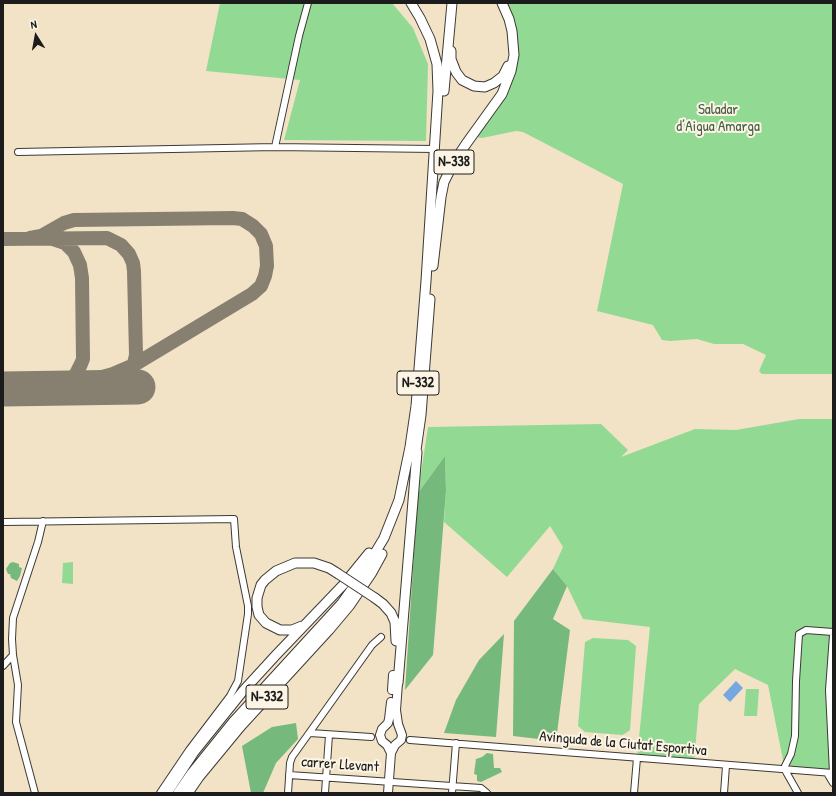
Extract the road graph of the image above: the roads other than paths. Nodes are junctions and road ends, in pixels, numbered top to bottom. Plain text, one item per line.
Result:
1 (308, 3) edge
2 (411, 3) edge
3 (454, 3) edge
4 (498, 3) edge
5 (502, 3) edge
6 (276, 147) junction
7 (435, 149) junction
8 (18, 152) dead end
9 (434, 161) joint
10 (437, 177) junction
11 (428, 247) junction
12 (433, 266) junction
13 (417, 444) junction
14 (392, 517) junction
15 (43, 521) junction
16 (3, 522) edge
17 (305, 624) junction
18 (833, 632) edge
19 (833, 635) edge
20 (381, 636) dead end
21 (13, 655) junction
22 (3, 666) edge
23 (395, 679) junction
24 (317, 721) junction
25 (383, 729) junction
26 (401, 730) junction
27 (310, 733) junction
28 (326, 734) junction
29 (371, 737) junction
30 (410, 740) junction
31 (456, 743) junction
32 (391, 745) junction
33 (637, 758) junction
34 (726, 766) junction
35 (785, 770) junction
36 (831, 773) edge
37 (289, 774) junction
38 (326, 777) junction
39 (389, 782) junction
40 (833, 783) edge
41 (452, 790) edge
42 (486, 792) edge
43 (35, 793) edge
44 (160, 793) edge
45 (167, 793) edge
46 (178, 793) edge
47 (188, 793) edge
48 (288, 793) edge
49 (325, 793) edge
50 (388, 793) edge
51 (634, 793) edge
52 (724, 793) edge
53 (798, 793) edge

1 - 6 street
2 - 7 highway, N-338
3 - 4 highway
3 - 10 highway, N-332
5 - 12 highway, N-338
6 - 7 street
6 - 8 street
7 - 9 highway, N-338
9 - 11 highway, N-332
10 - 11 highway, N-332
10 - 12 highway, N-332
11 - 14 highway, N-332
12 - 13 highway, N-332
13 - 23 highway
13 - 47 highway, N-332
14 - 17 highway
14 - 46 highway, N-332
15 - 16 street
15 - 21 street
15 - 44 street
17 - 23 highway, bridge
17 - 45 highway
18 - 35 street
19 - 36 street
20 - 24 street
21 - 22 street
21 - 43 street
23 - 25 main road
23 - 26 main road
24 - 27 street
24 - 28 street
25 - 26 main road
25 - 29 street
25 - 32 main road
26 - 30 street
26 - 32 main road
27 - 28 street
27 - 37 street
28 - 29 street
28 - 38 street
29 - 32 street
30 - 31 street, Avinguda de la Ciutat Esportiva
30 - 32 street, Avinguda de la Ciutat Esportiva
31 - 33 street, Avinguda de la Ciutat Esportiva
31 - 41 street
32 - 39 main road
33 - 34 street, Avinguda de la Ciutat Esportiva
33 - 51 street
34 - 35 street, Avinguda de la Ciutat Esportiva
34 - 52 street
35 - 36 street, Avinguda de la Ciutat Esportiva
35 - 53 street
36 - 40 street
37 - 38 street, carrer Llevant
37 - 48 street
38 - 39 street, carrer Llevant
38 - 49 street
39 - 41 street, carrer Llevant
39 - 50 main road
41 - 42 street, carrer Llevant

